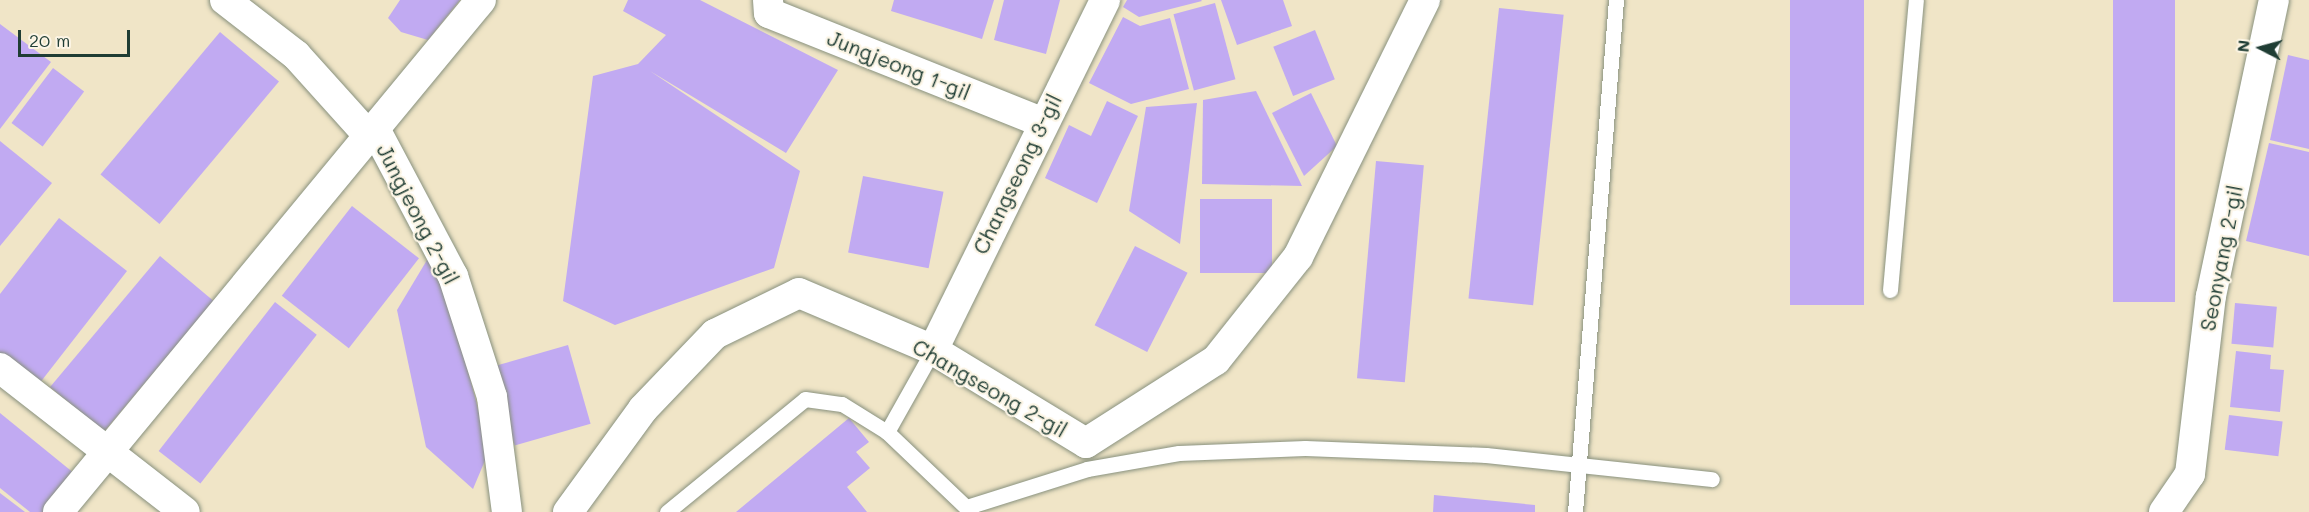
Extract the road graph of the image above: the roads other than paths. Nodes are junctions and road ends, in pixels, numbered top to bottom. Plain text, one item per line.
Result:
1 (225, 0) edge
2 (481, 0) edge
3 (768, 0) edge
4 (1105, 0) edge
5 (1425, 0) edge
6 (1616, 0) edge
7 (1916, 0) edge
8 (2274, 0) edge
9 (1041, 122) junction
10 (371, 131) junction
11 (1890, 291) dead end
12 (933, 350) junction
13 (0, 368) edge
14 (888, 432) junction
15 (102, 452) junction
16 (1579, 464) junction
17 (1712, 479) dead end
18 (970, 509) edge
19 (57, 512) edge
20 (185, 512) edge
21 (507, 512) edge
22 (568, 512) edge
23 (667, 512) edge
24 (1575, 512) edge
25 (2164, 512) edge

1 - 10 street, Jungjeong 2-gil
2 - 10 street
3 - 9 street, Jungjeong 1-gil
4 - 9 street, Changseong 3-gil
5 - 12 street, Changseong 2-gil
6 - 16 lane
7 - 11 lane
8 - 25 street, Seonyang 2-gil
9 - 12 street, Changseong 3-gil
10 - 15 street
10 - 21 street, Jungjeong 2-gil
12 - 14 lane
12 - 22 street, Changseong 2-gil
13 - 15 street
14 - 18 lane
14 - 23 lane
15 - 19 street
15 - 20 street
16 - 17 lane
16 - 18 lane
16 - 24 lane

